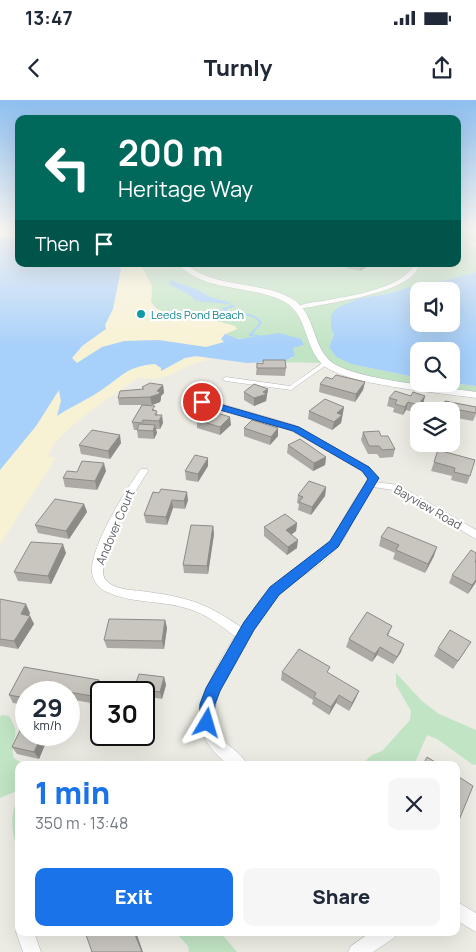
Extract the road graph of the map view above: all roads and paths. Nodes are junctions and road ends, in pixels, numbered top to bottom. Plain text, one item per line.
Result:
1 (189, 269) edge
2 (416, 269) edge
3 (300, 307) junction
4 (326, 364) junction
5 (226, 379) dead end
6 (476, 395) edge
7 (191, 404) dead end
8 (144, 470) dead end
9 (371, 484) junction
10 (476, 535) edge
11 (243, 635) junction
12 (236, 761) edge
13 (460, 913) edge
14 (476, 923) edge
15 (26, 936) edge
16 (382, 936) edge
17 (32, 952) edge
18 (357, 952) edge

1 - 3 main road
2 - 3 street
3 - 4 main road
4 - 5 street
4 - 6 main road
7 - 9 street
8 - 11 street, Andover Court
9 - 10 street, Bayview Road
9 - 11 street
11 - 12 street
13 - 14 street
15 - 17 street
16 - 18 street

